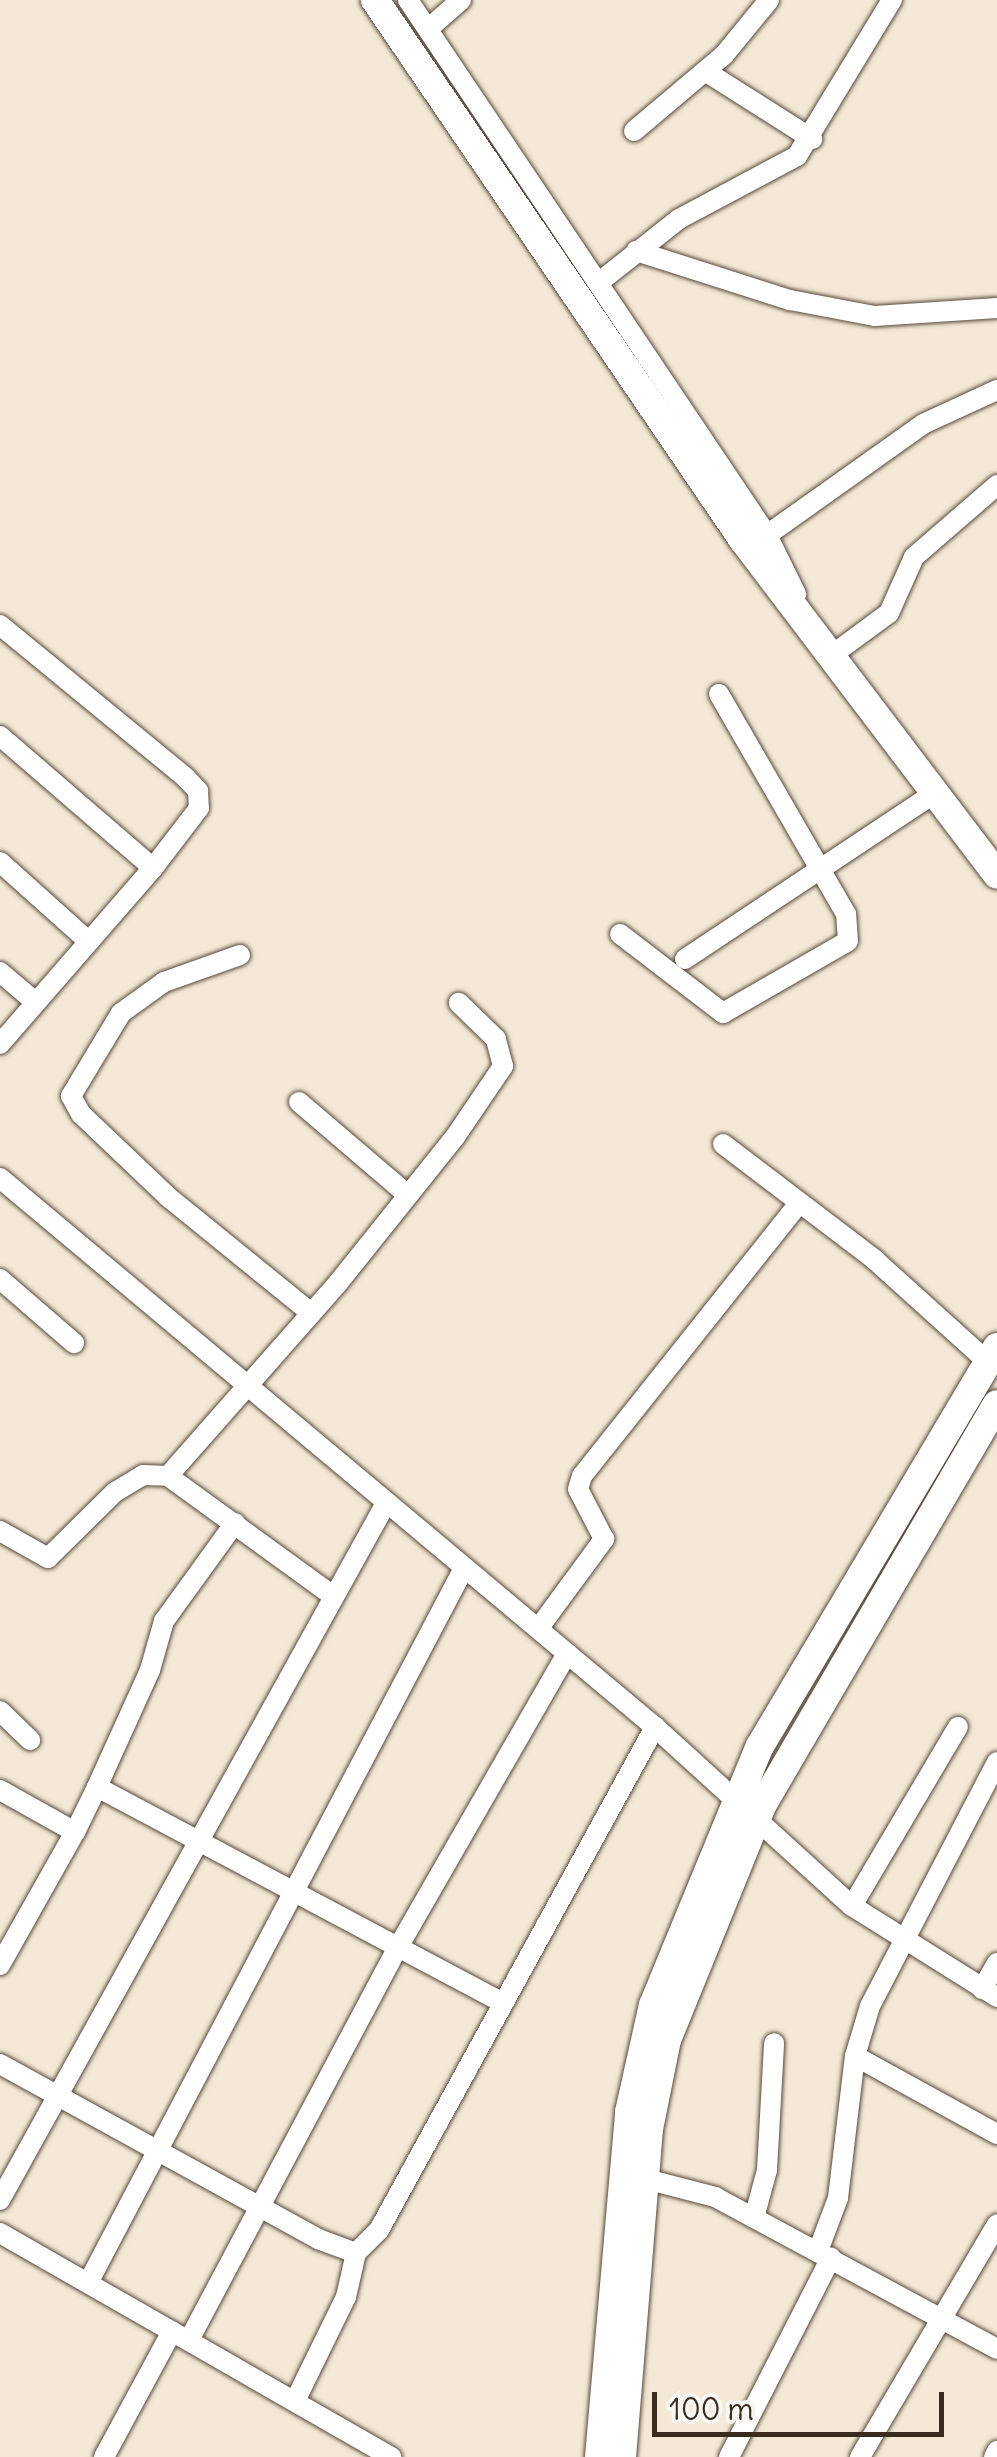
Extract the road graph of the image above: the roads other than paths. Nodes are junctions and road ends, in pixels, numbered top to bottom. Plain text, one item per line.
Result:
1 (374, 0) edge
2 (408, 0) edge
3 (461, 0) edge
4 (769, 0) edge
5 (892, 0) edge
6 (428, 29) junction
7 (705, 71) junction
8 (634, 131) dead end
9 (812, 140) junction
10 (636, 251) junction
11 (598, 283) junction
12 (997, 308) edge
13 (997, 390) edge
14 (997, 485) edge
15 (755, 538) junction
16 (0, 626) edge
17 (832, 654) junction
18 (720, 694) dead end
19 (0, 736) edge
20 (936, 792) junction
21 (0, 862) edge
22 (818, 867) junction
23 (153, 868) junction
24 (997, 875) edge
25 (620, 934) dead end
26 (87, 940) junction
27 (240, 955) dead end
28 (685, 959) dead end
29 (0, 972) edge
30 (34, 1002) junction
31 (459, 1003) dead end
32 (0, 1044) edge
33 (299, 1102) dead end
34 (723, 1144) dead end
35 (0, 1178) edge
36 (408, 1195) junction
37 (798, 1204) junction
38 (0, 1279) edge
39 (311, 1313) junction
40 (74, 1344) dead end
41 (993, 1355) edge
42 (245, 1387) junction
43 (997, 1404) edge
44 (168, 1476) junction
45 (386, 1503) junction
46 (234, 1524) junction
47 (0, 1531) edge
48 (464, 1568) junction
49 (333, 1596) junction
50 (538, 1629) junction
51 (566, 1653) junction
52 (0, 1711) edge
53 (654, 1727) junction
54 (958, 1727) dead end
55 (30, 1740) dead end
56 (997, 1762) edge
57 (97, 1787) junction
58 (0, 1790) edge
59 (747, 1812) junction
60 (75, 1832) junction
61 (196, 1835) junction
62 (297, 1890) junction
63 (852, 1906) junction
64 (905, 1944) junction
65 (397, 1949) junction
66 (997, 1963) edge
67 (0, 1965) edge
68 (990, 1993) edge
69 (503, 2003) junction
70 (774, 2043) dead end
71 (855, 2056) junction
72 (0, 2064) edge
73 (57, 2098) junction
74 (997, 2134) edge
75 (162, 2152) junction
76 (637, 2177) junction
77 (0, 2200) edge
78 (259, 2206) junction
79 (754, 2218) junction
80 (997, 2224) edge
81 (0, 2233) edge
82 (356, 2252) junction
83 (825, 2255) junction
84 (88, 2283) junction
85 (941, 2320) junction
86 (180, 2335) junction
87 (997, 2349) edge
88 (295, 2401) junction
89 (104, 2457) edge
90 (391, 2457) edge
91 (599, 2457) edge
92 (622, 2457) edge
93 (729, 2457) edge
94 (860, 2457) edge

1 - 15 main road
2 - 6 street
3 - 6 street
4 - 7 street
5 - 9 street
6 - 11 street
7 - 8 street
7 - 9 street
9 - 10 street
10 - 11 street
10 - 12 street
11 - 15 street
13 - 15 street
14 - 17 street
15 - 17 main road
16 - 23 street
17 - 20 main road
18 - 22 street
19 - 23 street
20 - 22 street
20 - 24 main road
21 - 26 street
22 - 25 street
22 - 28 street
23 - 26 street
26 - 30 street
27 - 39 street
29 - 30 street
30 - 32 street
31 - 36 street
33 - 36 street
34 - 37 street
35 - 42 street
36 - 39 street
37 - 41 street
37 - 50 street
38 - 40 street
39 - 42 street
41 - 59 main road
42 - 44 street
42 - 45 street
43 - 59 main road
44 - 46 street
44 - 47 street
45 - 48 street
45 - 49 street
46 - 49 street
46 - 57 street
48 - 50 street
48 - 62 street
49 - 61 street
50 - 51 street
51 - 53 street
51 - 65 street
52 - 55 street
53 - 59 street
53 - 69 street
54 - 63 street
56 - 64 street
57 - 60 street
57 - 61 street
58 - 60 street
59 - 63 street
59 - 76 main road
60 - 67 street
61 - 62 street
61 - 73 street
62 - 65 street
62 - 75 street
63 - 64 street
64 - 68 street
64 - 71 street
65 - 69 street
65 - 78 street
66 - 68 street
69 - 82 street
70 - 79 street
71 - 74 street
71 - 83 street
72 - 73 street
73 - 75 street
73 - 77 street
75 - 78 street
75 - 84 street
76 - 79 street
76 - 91 main road
76 - 92 main road
78 - 82 street
78 - 86 street
79 - 83 street
80 - 85 street
81 - 84 street
82 - 88 street
83 - 85 street
83 - 93 street
84 - 86 street
85 - 87 street
85 - 94 street
86 - 88 street
86 - 89 street
88 - 90 street

